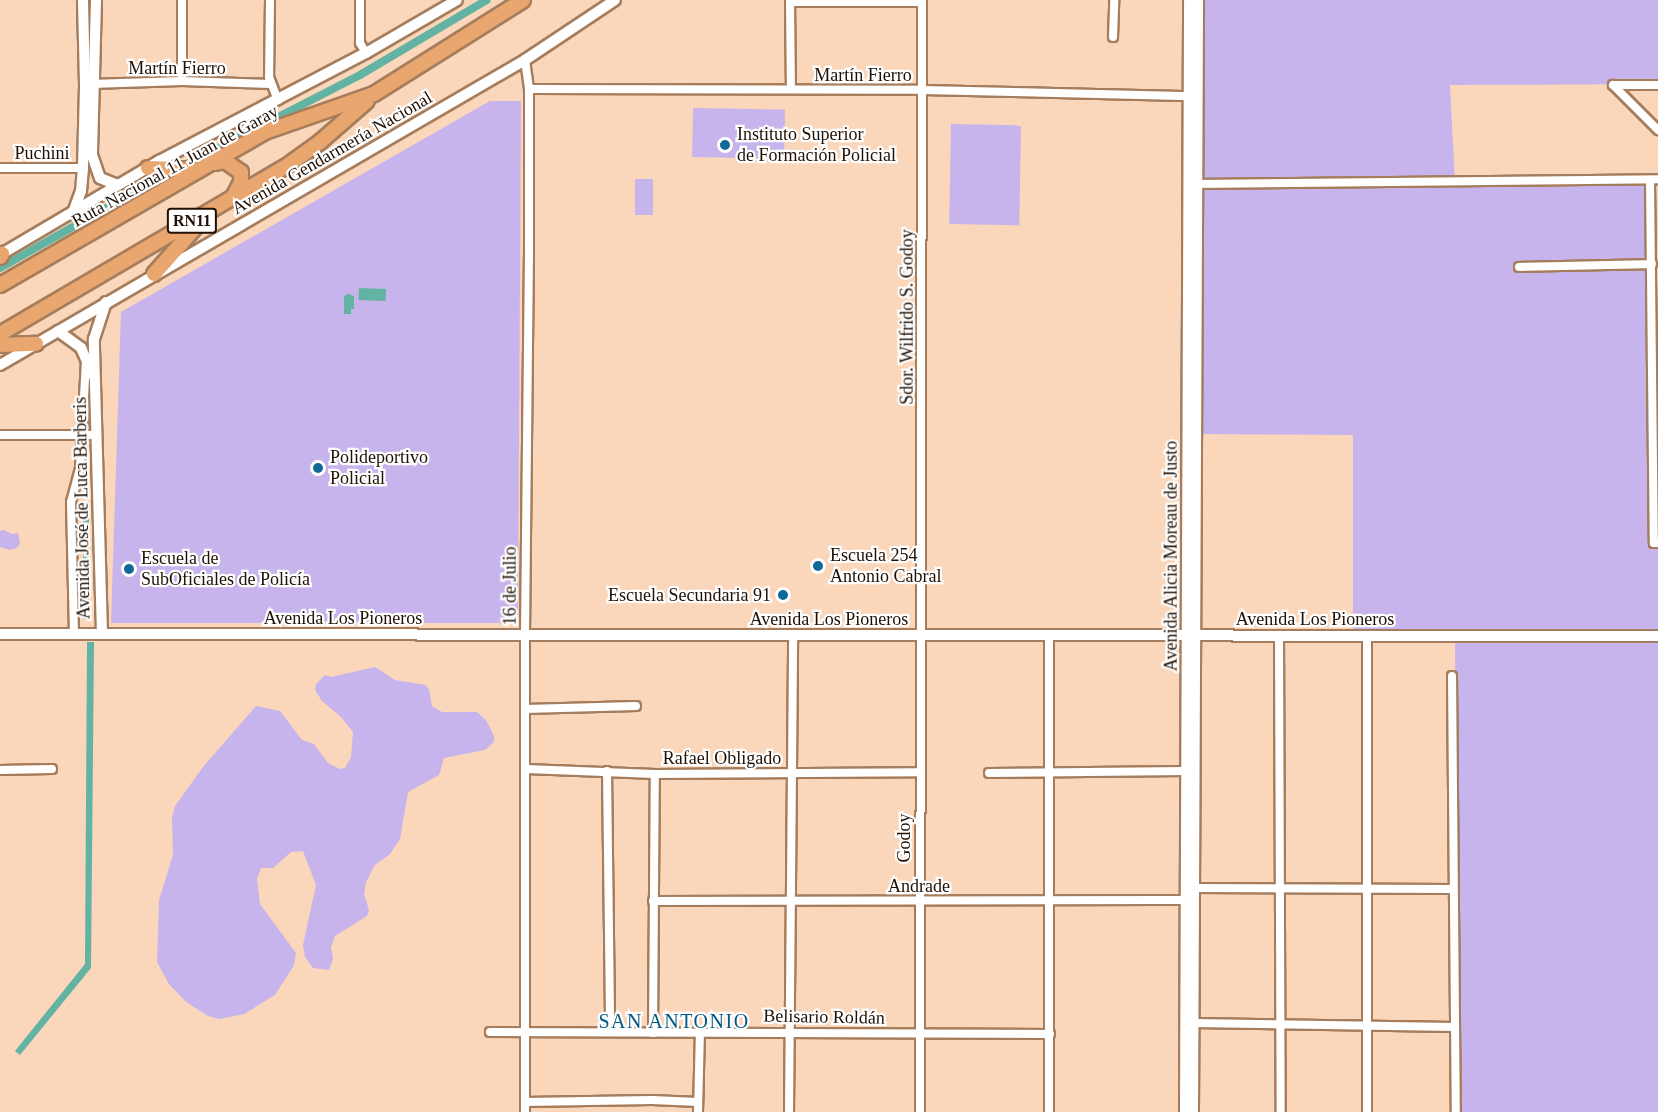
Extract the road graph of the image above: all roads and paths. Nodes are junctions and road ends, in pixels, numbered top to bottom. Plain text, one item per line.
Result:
1 (83, 0) edge
2 (96, 0) edge
3 (182, 0) edge
4 (270, 0) edge
5 (360, 0) edge
6 (457, 0) edge
7 (523, 0) edge
8 (615, 0) edge
9 (1114, 0) edge
10 (1189, 0) edge
11 (1197, 0) edge
12 (790, 1) edge
13 (922, 1) edge
14 (445, 4) edge
15 (1113, 37) dead end
16 (366, 53) junction
17 (525, 60) junction
18 (182, 81) junction
19 (90, 84) junction
20 (270, 84) junction
21 (1658, 85) edge
22 (529, 89) junction
23 (791, 89) junction
24 (922, 90) junction
25 (374, 94) junction
26 (1193, 96) junction
27 (278, 100) junction
28 (1658, 130) edge
29 (212, 163) junction
30 (0, 168) edge
31 (83, 168) junction
32 (148, 168) junction
33 (199, 170) junction
34 (1654, 180) edge
35 (1197, 184) junction
36 (117, 185) junction
37 (232, 197) junction
38 (74, 210) junction
39 (210, 211) junction
40 (1, 255) edge
41 (1652, 264) junction
42 (1519, 267) dead end
43 (154, 274) junction
44 (0, 285) edge
45 (106, 302) junction
46 (58, 331) junction
47 (0, 334) edge
48 (36, 344) junction
49 (0, 345) edge
50 (86, 358) junction
51 (1656, 363) edge
52 (0, 365) edge
53 (95, 381) junction
54 (0, 435) edge
55 (82, 435) junction
56 (97, 435) junction
57 (1655, 454) edge
58 (1658, 543) edge
59 (0, 634) edge
60 (74, 634) junction
61 (102, 634) junction
62 (525, 635) junction
63 (794, 635) junction
64 (921, 635) junction
65 (1049, 635) junction
66 (1191, 635) junction
67 (1279, 636) junction
68 (1367, 636) junction
69 (1658, 636) edge
70 (1452, 676) dead end
71 (636, 706) dead end
72 (525, 709) junction
73 (52, 769) dead end
74 (526, 769) junction
75 (0, 770) edge
76 (608, 771) junction
77 (1186, 771) junction
78 (918, 772) junction
79 (1049, 772) junction
80 (791, 773) junction
81 (988, 773) dead end
82 (654, 774) junction
83 (1194, 888) junction
84 (1281, 888) junction
85 (1367, 889) junction
86 (1453, 889) junction
87 (1186, 900) junction
88 (653, 901) junction
89 (790, 901) junction
90 (1051, 901) junction
91 (919, 902) junction
92 (1193, 1023) junction
93 (1281, 1025) junction
94 (1367, 1026) junction
95 (1455, 1027) junction
96 (789, 1031) junction
97 (490, 1032) dead end
98 (610, 1032) junction
99 (700, 1032) junction
100 (652, 1033) junction
101 (920, 1033) junction
102 (526, 1034) junction
103 (1050, 1034) junction
104 (525, 1102) junction
105 (698, 1102) junction
106 (525, 1112) edge
107 (698, 1112) edge
108 (789, 1112) edge
109 (920, 1112) edge
110 (1050, 1112) edge
111 (1185, 1112) edge
112 (1193, 1112) edge
113 (1281, 1112) edge
114 (1367, 1112) edge
115 (1456, 1112) edge

1 - 19 main road
2 - 19 main road
3 - 18 street
4 - 20 street
5 - 16 street
6 - 14 main road
7 - 25 highway, Ruta Nacional 11 Juan de Garay / RN11
8 - 17 main road, Avenida Gendarmería Nacional
9 - 15 street
10 - 26 main road, Avenida Alicia Moreau de Justo
11 - 26 main road, Avenida Alicia Moreau de Justo
12 - 13 street
12 - 23 street
13 - 24 street, Sdor. Wilfrido S. Godoy
14 - 16 main road
16 - 27 main road
17 - 22 street, 16 de Julio
17 - 43 main road, Avenida Gendarmería Nacional
18 - 19 street, Martín Fierro
18 - 20 street, Martín Fierro
19 - 31 main road
19 - 36 main road
20 - 27 street
21 - 28 street
22 - 23 street, Martín Fierro
22 - 62 street, 16 de Julio
23 - 24 street, Martín Fierro
24 - 26 street, Martín Fierro
24 - 64 street, Sdor. Wilfrido S. Godoy
25 - 29 highway, Ruta Nacional 11 Juan de Garay / RN11
25 - 37 highway, Ruta Nacional 11 Juan de Garay / RN11
26 - 35 main road, Avenida Alicia Moreau de Justo
26 - 66 main road, Avenida Alicia Moreau de Justo
27 - 32 main road
29 - 33 highway, Ruta Nacional 11 Juan de Garay / RN11
29 - 37 highway
30 - 31 street, Puchini
31 - 38 main road
32 - 33 highway
32 - 36 main road
33 - 44 highway, Ruta Nacional 11 Juan de Garay / RN11
34 - 35 street
34 - 41 street
35 - 66 main road, Avenida Alicia Moreau de Justo
36 - 38 main road
37 - 39 highway, Ruta Nacional 11 Juan de Garay / RN11
38 - 40 main road
39 - 43 highway
39 - 47 highway, Ruta Nacional 11 Juan de Garay / RN11
41 - 42 street
41 - 51 street
43 - 45 main road, Avenida Gendarmería Nacional
45 - 46 main road, Avenida Gendarmería Nacional
45 - 53 main road, Avenida José de Luca Barberis
46 - 48 main road, Avenida Gendarmería Nacional
46 - 50 main road
48 - 49 highway
48 - 52 main road, Avenida Gendarmería Nacional
50 - 53 main road
50 - 55 street
51 - 57 street
53 - 56 main road, Avenida José de Luca Barberis
54 - 55 street
55 - 56 street
55 - 60 street
56 - 61 main road, Avenida José de Luca Barberis
57 - 58 street
59 - 60 main road, Avenida Los Pioneros
60 - 61 main road, Avenida Los Pioneros
61 - 62 main road, Avenida Los Pioneros
62 - 63 main road, Avenida Los Pioneros
62 - 72 street, 16 de Julio
63 - 64 main road, Avenida Los Pioneros
63 - 80 street
64 - 65 main road, Avenida Los Pioneros
64 - 78 street, Godoy
65 - 66 main road, Avenida Los Pioneros
65 - 79 street
66 - 67 main road, Avenida Los Pioneros
66 - 77 main road, Avenida Alicia Moreau de Justo
66 - 83 main road, Avenida Alicia Moreau de Justo
67 - 68 main road, Avenida Los Pioneros
67 - 84 street
68 - 69 main road, Avenida Los Pioneros
68 - 85 street
70 - 86 street
71 - 72 street
72 - 74 street, 16 de Julio
73 - 75 street
74 - 76 street, Rafael Obligado
74 - 102 street, 16 de Julio
76 - 82 street, Rafael Obligado
76 - 98 street
77 - 79 street
77 - 87 main road, Avenida Alicia Moreau de Justo
78 - 80 street, Rafael Obligado
78 - 91 street, Godoy
79 - 81 street
79 - 90 street
80 - 82 street, Rafael Obligado
80 - 89 street
82 - 88 street
83 - 84 street
83 - 92 main road, Avenida Alicia Moreau de Justo
84 - 85 street
84 - 93 street
85 - 86 street
85 - 94 street
86 - 95 street
87 - 90 street, Andrade
87 - 111 main road, Avenida Alicia Moreau de Justo
88 - 89 street, Andrade
88 - 100 street
89 - 91 street, Andrade
89 - 96 street
90 - 91 street, Andrade
90 - 103 street
91 - 101 street, Godoy
92 - 93 street
92 - 112 main road, Avenida Alicia Moreau de Justo
93 - 94 street
93 - 113 street
94 - 95 street
94 - 114 street
95 - 115 street
96 - 99 street, Belisario Roldán
96 - 101 street, Belisario Roldán
96 - 108 street
97 - 102 street, Belisario Roldán
98 - 100 street, Belisario Roldán
98 - 102 street, Belisario Roldán
99 - 100 street, Belisario Roldán
99 - 105 street
101 - 103 street, Belisario Roldán
101 - 109 street, Godoy
102 - 104 street, 16 de Julio
103 - 110 street
104 - 105 street
104 - 106 street, 16 de Julio
105 - 107 street

